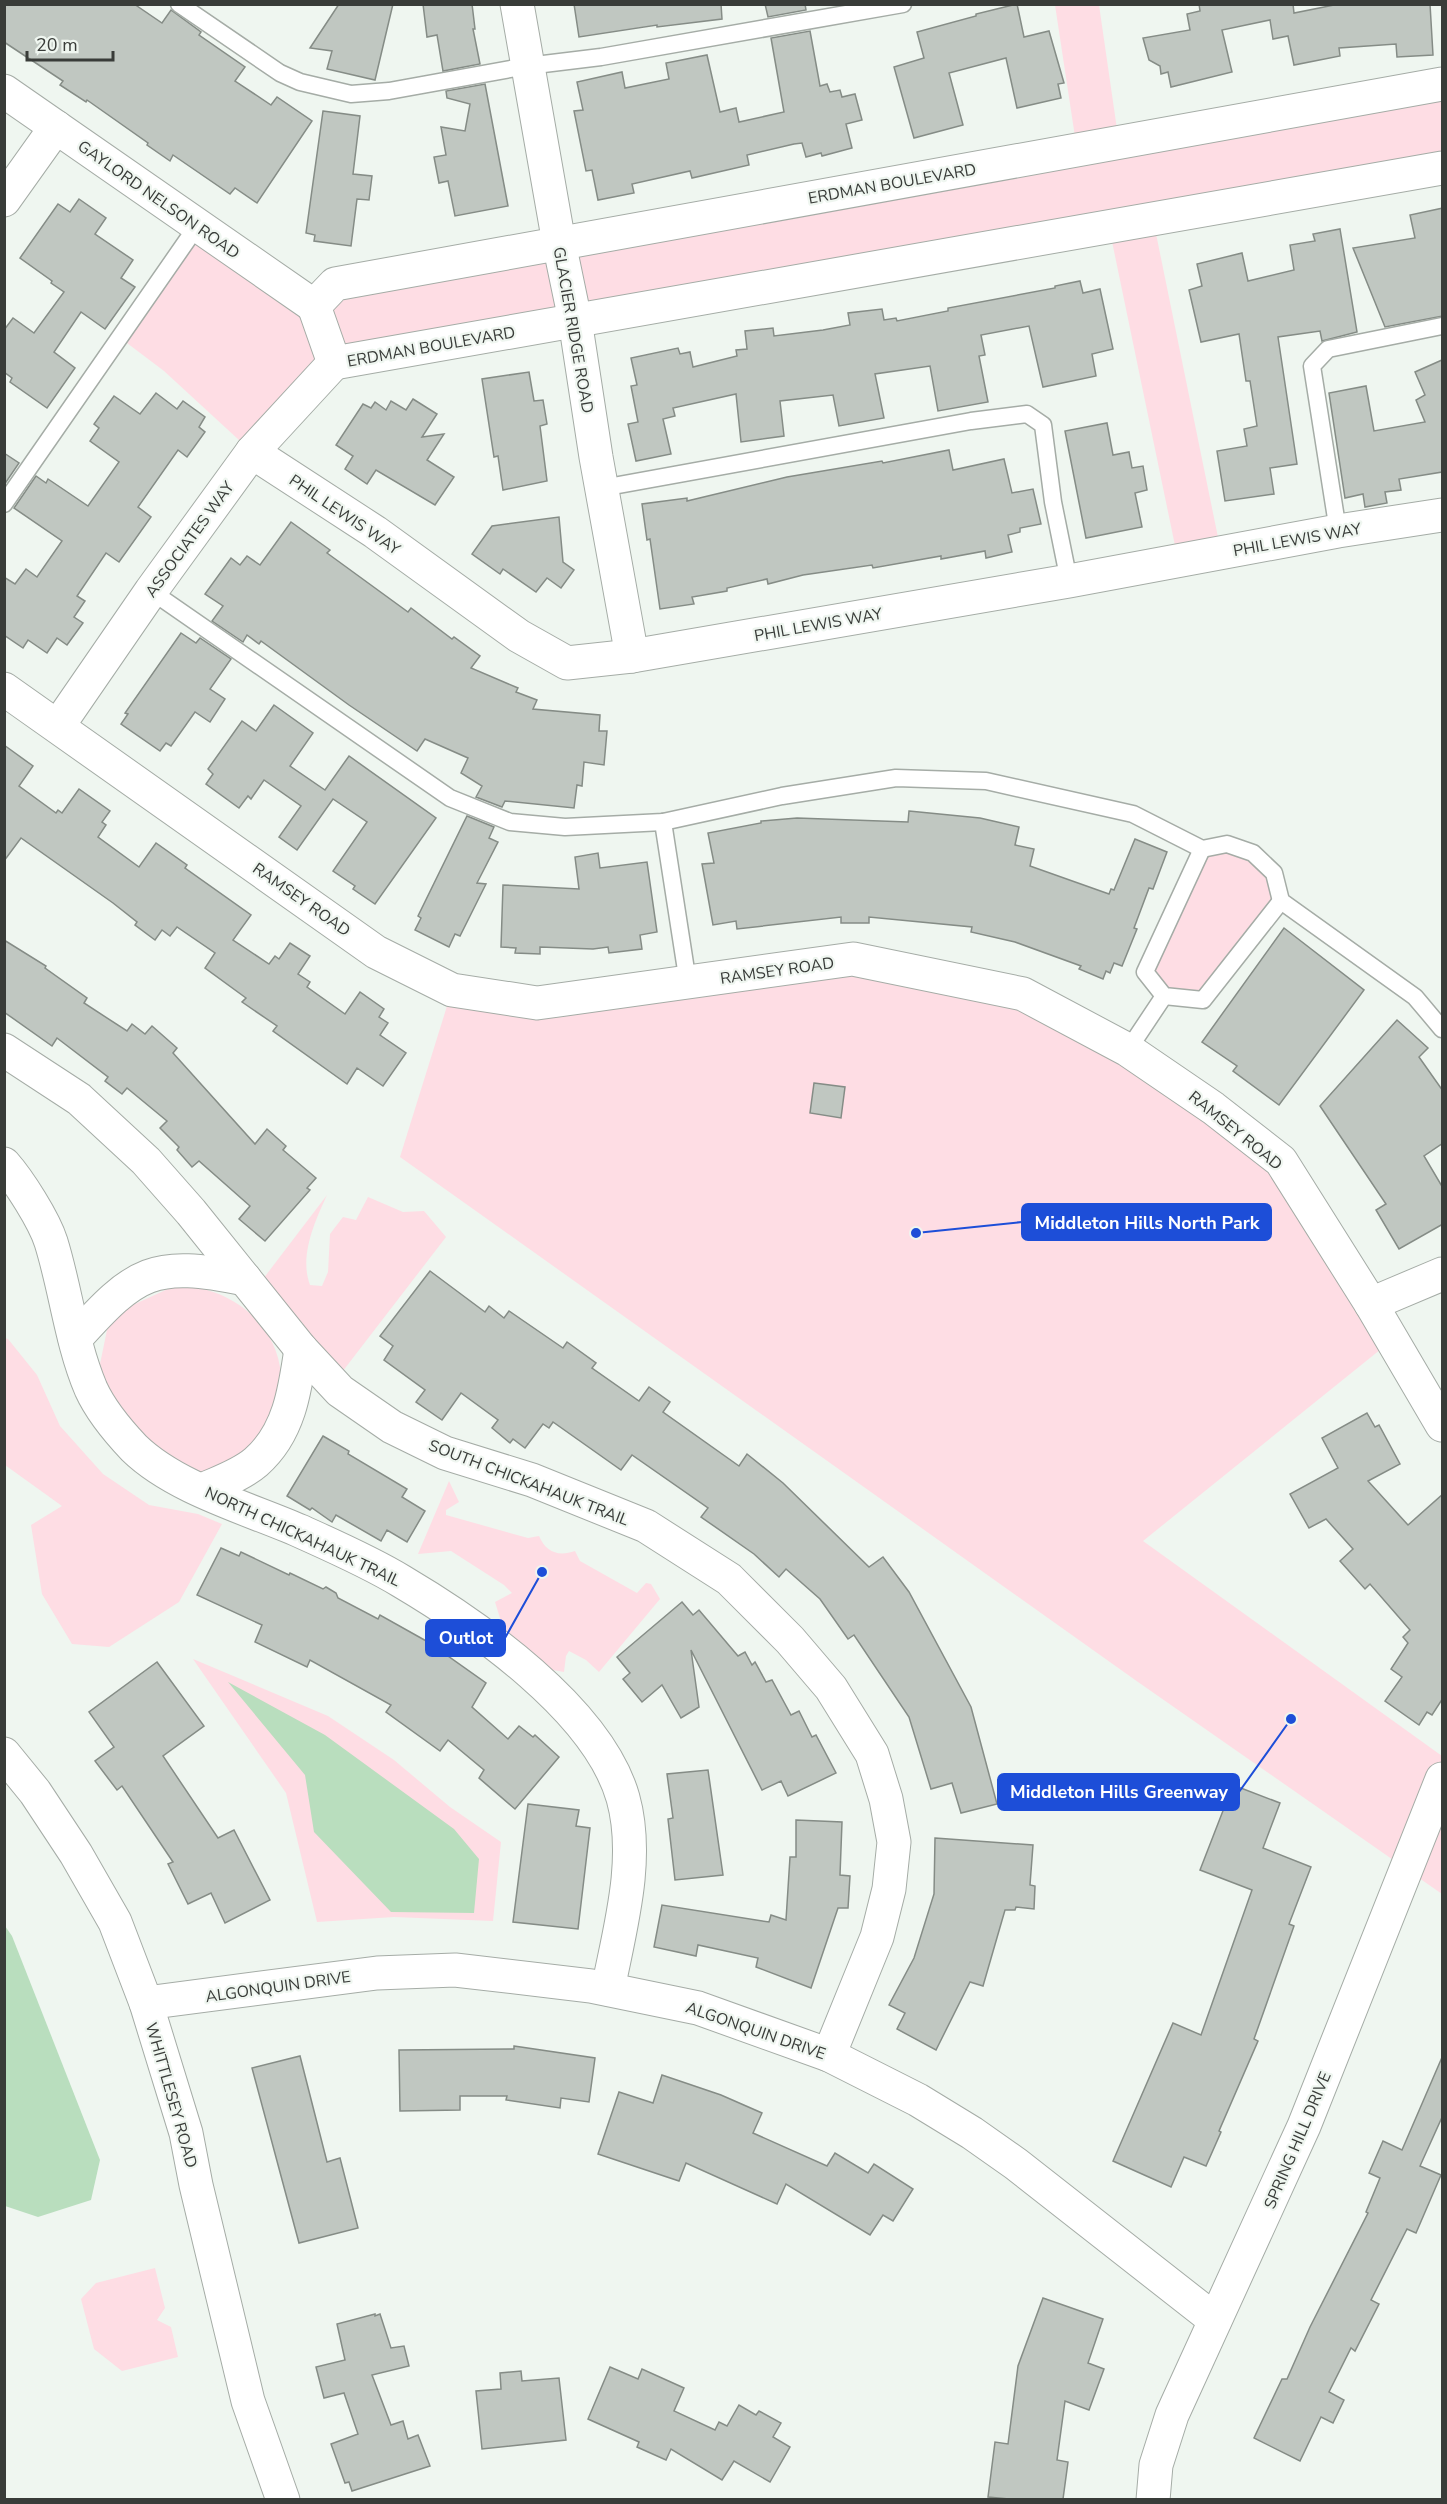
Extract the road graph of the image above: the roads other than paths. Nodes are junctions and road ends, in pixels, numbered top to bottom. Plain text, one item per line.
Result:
1 (179, 4) edge
2 (517, 4) edge
3 (903, 4) edge
4 (527, 66) junction
5 (1443, 84) edge
6 (4, 91) edge
7 (56, 127) junction
8 (1443, 168) edge
9 (4, 200) edge
10 (197, 226) junction
11 (559, 243) junction
12 (314, 306) junction
13 (575, 320) junction
14 (1443, 326) edge
15 (334, 363) junction
16 (252, 452) junction
17 (602, 488) junction
18 (4, 504) edge
19 (1443, 515) edge
20 (1338, 531) junction
21 (1069, 581) junction
22 (151, 591) junction
23 (632, 656) junction
24 (4, 689) edge
25 (58, 726) junction
26 (663, 822) junction
27 (1202, 849) junction
28 (1281, 901) junction
29 (688, 983) junction
30 (1164, 996) junction
31 (1443, 1029) edge
32 (4, 1050) edge
33 (1128, 1050) junction
34 (4, 1164) edge
35 (1443, 1274) edge
36 (245, 1279) junction
37 (1371, 1304) junction
38 (75, 1339) junction
39 (301, 1349) junction
40 (1443, 1425) edge
41 (202, 1490) junction
42 (4, 1754) edge
43 (1443, 1779) edge
44 (608, 1989) junction
45 (146, 2003) junction
46 (829, 2055) junction
47 (1215, 2320) junction
48 (283, 2499) edge
49 (1153, 2499) edge

1 - 4 lane
2 - 4 street, GLACIER RIDGE ROAD
3 - 4 lane
4 - 11 street, GLACIER RIDGE ROAD
5 - 11 street, ERDMAN BOULEVARD
6 - 7 street, GAYLORD NELSON ROAD
7 - 9 street
7 - 10 street, GAYLORD NELSON ROAD
8 - 13 street, ERDMAN BOULEVARD
10 - 12 street, GAYLORD NELSON ROAD
10 - 18 lane
11 - 12 street, ERDMAN BOULEVARD
11 - 13 street, GLACIER RIDGE ROAD
12 - 15 street, ERDMAN BOULEVARD
13 - 15 street, ERDMAN BOULEVARD
13 - 17 street, GLACIER RIDGE ROAD
14 - 20 lane
15 - 16 street, ASSOCIATES WAY
16 - 22 street, ASSOCIATES WAY
16 - 23 street, PHIL LEWIS WAY
17 - 21 lane
17 - 23 street, GLACIER RIDGE ROAD
19 - 20 street, PHIL LEWIS WAY
20 - 21 street, PHIL LEWIS WAY
21 - 23 street, PHIL LEWIS WAY
22 - 25 street, ASSOCIATES WAY
22 - 26 lane
24 - 25 street, RAMSEY ROAD
25 - 29 street, RAMSEY ROAD
26 - 27 lane
26 - 29 lane
27 - 28 lane
27 - 30 lane
28 - 30 lane
28 - 31 lane
29 - 33 street, RAMSEY ROAD
30 - 33 lane
32 - 36 street, SOUTH CHICKAHAUK TRAIL
33 - 37 street, RAMSEY ROAD
34 - 38 street, NORTH CHICKAHAUK TRAIL
35 - 37 street
36 - 38 street
36 - 39 street, SOUTH CHICKAHAUK TRAIL
37 - 40 street, RAMSEY ROAD
38 - 41 street, NORTH CHICKAHAUK TRAIL
39 - 41 street
39 - 46 street, SOUTH CHICKAHAUK TRAIL
41 - 44 street, NORTH CHICKAHAUK TRAIL
42 - 45 street, WHITTLESEY ROAD
43 - 47 street, SPRING HILL DRIVE
44 - 45 street, ALGONQUIN DRIVE
44 - 46 street, ALGONQUIN DRIVE
45 - 48 street, WHITTLESEY ROAD
46 - 47 street, ALGONQUIN DRIVE
47 - 49 street, SPRING HILL DRIVE

